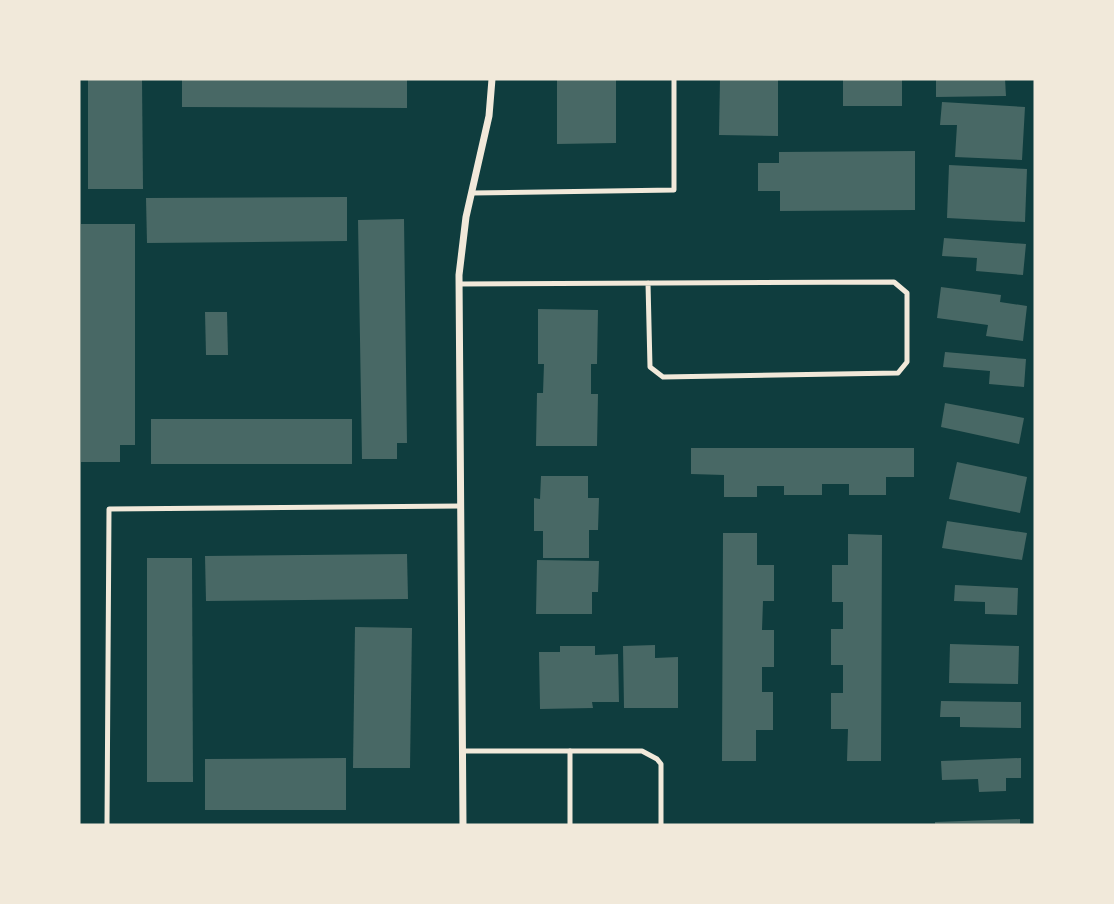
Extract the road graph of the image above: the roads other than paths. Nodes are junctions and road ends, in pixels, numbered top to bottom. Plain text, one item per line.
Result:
1 (492, 79) edge
2 (674, 79) edge
3 (472, 193) junction
4 (648, 283) junction
5 (459, 284) junction
6 (461, 506) junction
7 (463, 751) junction
8 (570, 751) junction
9 (107, 825) edge
10 (463, 825) edge
11 (570, 825) edge
12 (661, 825) edge

1 - 3 street
2 - 3 lane
3 - 5 street
4 - 4 lane
4 - 5 lane
5 - 6 street
6 - 7 street
6 - 9 lane
7 - 8 lane
7 - 10 street
8 - 11 lane
8 - 12 lane

